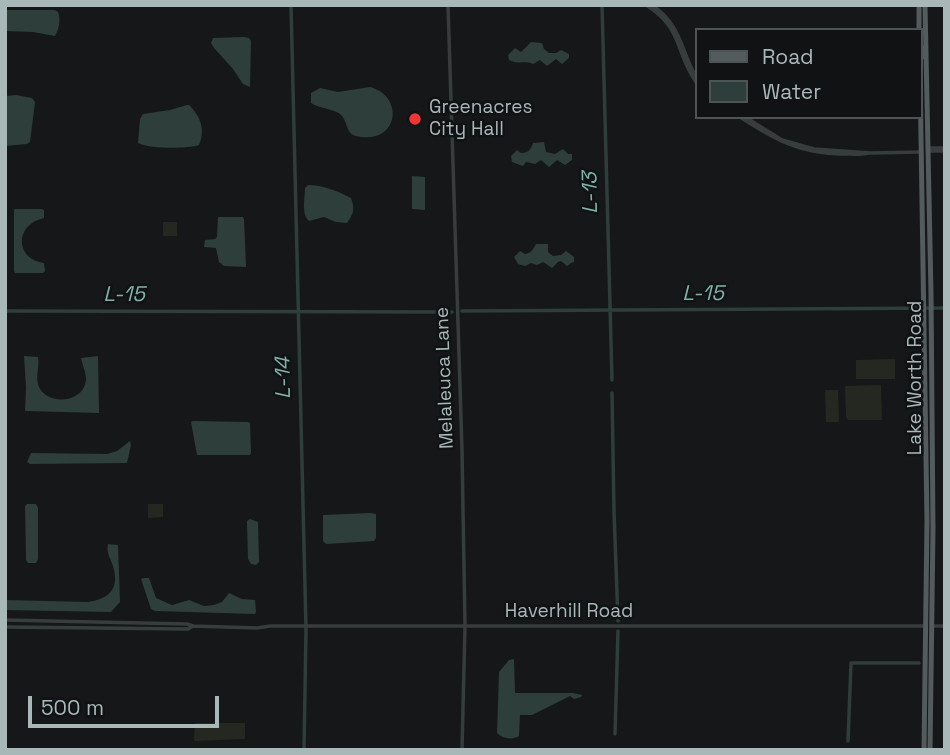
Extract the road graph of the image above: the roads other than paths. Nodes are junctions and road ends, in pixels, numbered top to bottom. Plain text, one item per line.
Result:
1 (449, 5) edge
2 (646, 5) edge
3 (652, 5) edge
4 (919, 5) edge
5 (925, 5) edge
6 (919, 28) edge
7 (922, 73) edge
8 (694, 74) edge
9 (694, 76) edge
10 (743, 119) edge
11 (749, 119) edge
12 (945, 150) edge
13 (925, 151) junction
14 (871, 152) junction
15 (927, 264) junction
16 (928, 302) junction
17 (928, 313) junction
18 (925, 331) junction
19 (931, 362) junction
20 (925, 390) junction
21 (932, 423) junction
22 (927, 554) junction
23 (933, 567) junction
24 (5, 620) edge
25 (193, 626) junction
26 (465, 626) junction
27 (929, 626) junction
28 (945, 626) edge
29 (5, 627) edge
30 (462, 750) edge
31 (924, 750) edge
32 (930, 750) edge

1 - 26 street, Melaleuca Lane
2 - 9 street
3 - 8 street
4 - 6 main road
5 - 7 main road, Lake Worth Road
7 - 13 main road, Lake Worth Road
7 - 13 main road, Lake Worth Road
10 - 14 street
11 - 14 street
12 - 13 street
13 - 14 street
13 - 15 main road, Lake Worth Road
13 - 15 main road, Lake Worth Road
15 - 16 main road, Lake Worth Road
15 - 16 main road, Lake Worth Road
16 - 17 main road, Lake Worth Road
17 - 18 main road, Lake Worth Road
17 - 19 main road, Lake Worth Road
18 - 19 main road
18 - 20 main road, Lake Worth Road
19 - 21 main road, Lake Worth Road
20 - 21 main road
20 - 22 main road, Lake Worth Road
21 - 23 main road, Lake Worth Road
22 - 23 main road
22 - 27 main road, Lake Worth Road
23 - 27 main road, Lake Worth Road
24 - 25 street, Haverhill Road
25 - 26 street, Haverhill Road
25 - 29 street, Haverhill Road
26 - 27 street, Haverhill Road
26 - 30 street, Melaleuca Lane
27 - 28 street, Haverhill Road
27 - 31 main road, Lake Worth Road
27 - 32 main road, Lake Worth Road

